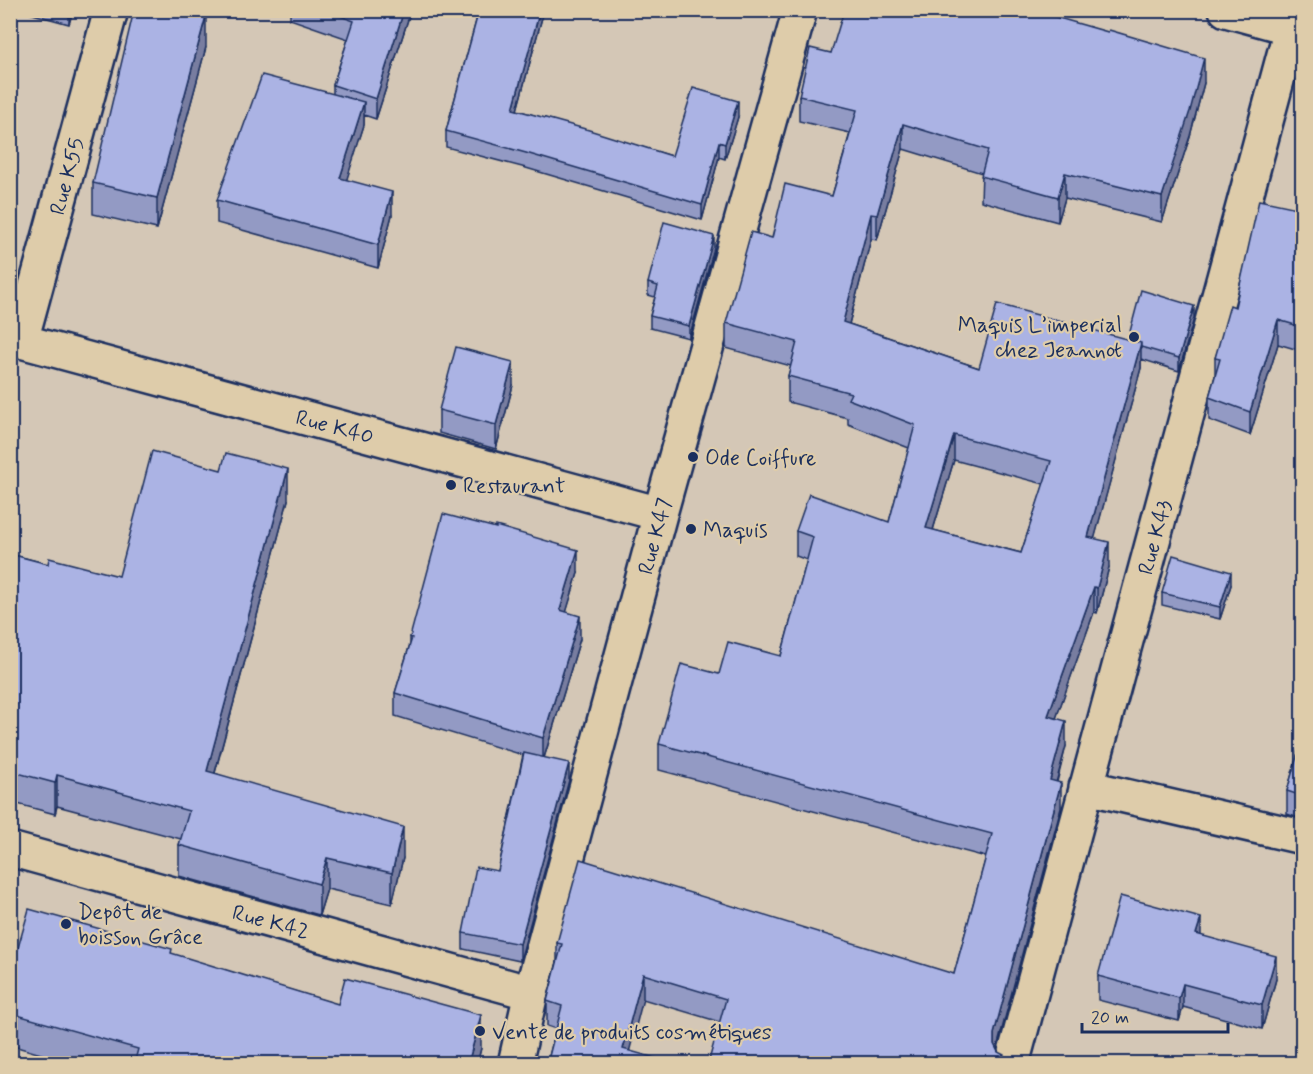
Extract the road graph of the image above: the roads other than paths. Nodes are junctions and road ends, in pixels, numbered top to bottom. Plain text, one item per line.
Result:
1 (111, 10) edge
2 (800, 10) edge
3 (1226, 10) edge
4 (1297, 23) edge
5 (16, 339) edge
6 (660, 514) junction
7 (1086, 788) junction
8 (1302, 837) edge
9 (10, 849) edge
10 (531, 993) junction
11 (515, 1064) edge
12 (1012, 1064) edge

1 - 5 street, Rue K55
2 - 6 street, Rue K47
3 - 4 street
4 - 7 street, Rue K43
5 - 6 street, Rue K40
6 - 10 street, Rue K47
7 - 8 street
7 - 12 street, Rue K43
9 - 10 street, Rue K42
10 - 11 street, Rue K47

